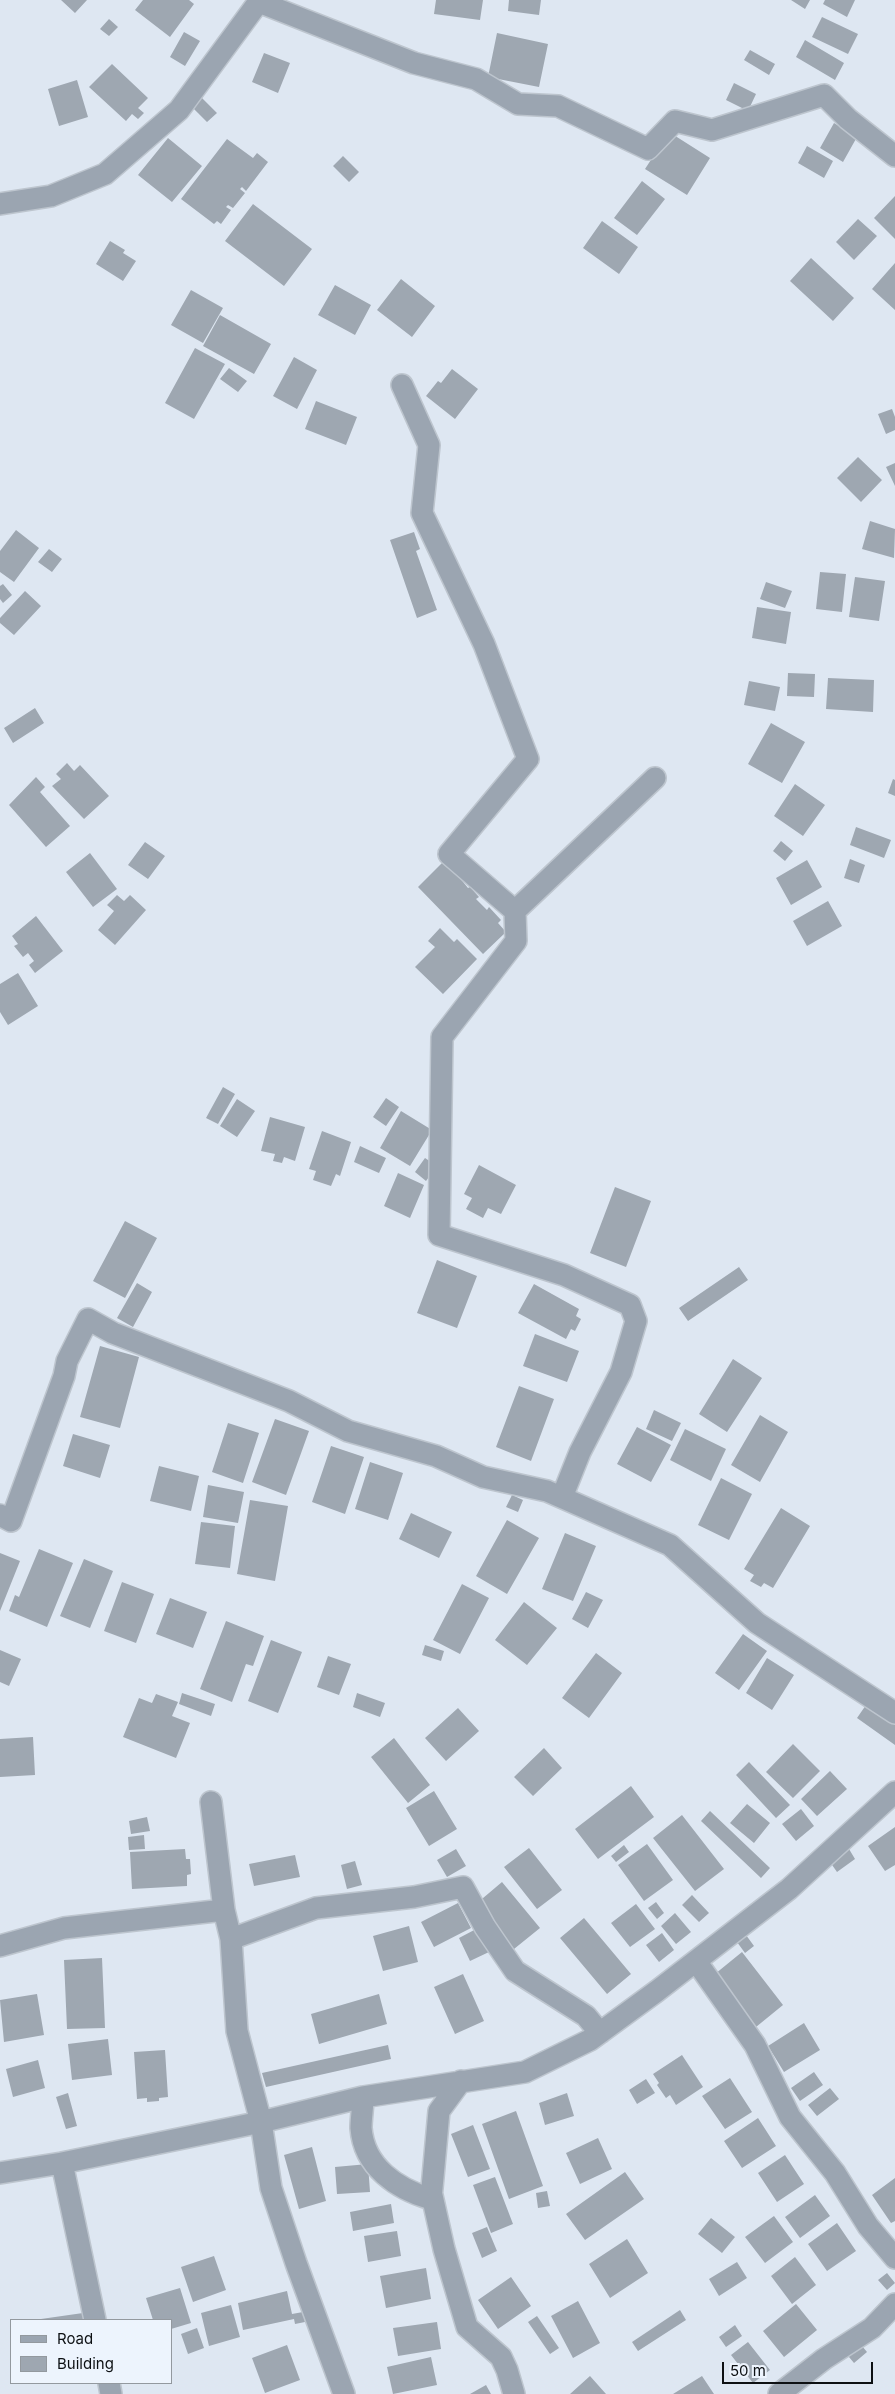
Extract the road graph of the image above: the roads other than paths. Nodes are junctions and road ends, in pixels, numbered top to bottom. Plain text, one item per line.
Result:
1 (259, 1) edge
2 (895, 156) edge
3 (0, 204) edge
4 (402, 385) dead end
5 (655, 778) dead end
6 (515, 911) junction
7 (562, 1497) junction
8 (0, 1515) edge
9 (895, 1713) edge
10 (895, 1792) edge
11 (211, 1802) dead end
12 (224, 1910) junction
13 (231, 1939) junction
14 (0, 1946) edge
15 (696, 1961) junction
16 (600, 2033) junction
17 (461, 2081) junction
18 (363, 2097) junction
19 (261, 2122) junction
20 (62, 2163) junction
21 (0, 2173) edge
22 (430, 2191) junction
23 (895, 2258) edge
24 (895, 2304) edge
25 (95, 2319) edge
26 (344, 2394) edge
27 (514, 2394) edge
28 (779, 2394) edge

1 - 2 street
1 - 3 street
4 - 6 street
5 - 6 street
6 - 7 street
7 - 8 street
7 - 9 street
10 - 15 street
11 - 12 street
12 - 13 street
12 - 14 street
13 - 16 street
13 - 19 street
15 - 16 street
15 - 23 street
16 - 17 street
17 - 18 street
17 - 22 street
18 - 19 street
18 - 22 street
19 - 20 street
19 - 26 street
20 - 21 street
20 - 25 street
22 - 27 street
24 - 28 street

